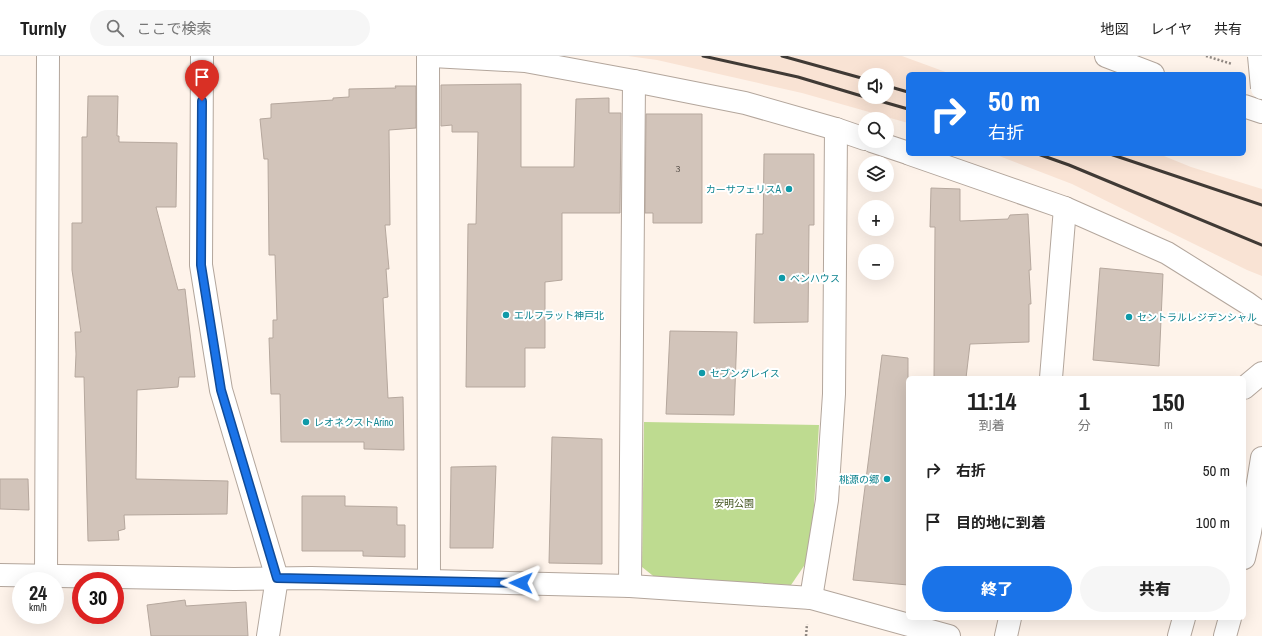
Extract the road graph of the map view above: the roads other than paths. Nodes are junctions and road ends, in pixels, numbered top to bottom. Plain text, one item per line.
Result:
1 (48, 56) edge
2 (202, 56) edge
3 (428, 56) edge
4 (432, 56) edge
5 (1106, 56) edge
6 (1259, 56) edge
7 (1148, 72) edge
8 (634, 81) junction
9 (1262, 88) edge
10 (1246, 107) edge
11 (1262, 112) edge
12 (836, 129) junction
13 (858, 137) edge
14 (892, 148) edge
15 (906, 153) edge
16 (915, 156) edge
17 (1065, 208) junction
18 (1262, 314) edge
19 (1262, 373) edge
20 (1051, 376) edge
21 (1246, 386) edge
22 (1262, 458) edge
23 (1246, 549) edge
24 (46, 572) edge
25 (0, 575) edge
26 (12, 575) edge
27 (64, 575) edge
28 (277, 578) junction
29 (429, 581) junction
30 (630, 586) junction
31 (812, 598) junction
32 (1010, 620) edge
33 (1183, 620) edge
34 (268, 636) edge
35 (949, 636) edge
36 (1006, 636) edge
37 (1179, 636) edge

1 - 24 street
2 - 28 street
3 - 29 street
4 - 8 street
5 - 7 street
6 - 9 street, bridge
8 - 12 street
8 - 30 street
10 - 11 street
12 - 13 street
12 - 31 street
14 - 15 street
16 - 17 street
17 - 18 street
17 - 20 street
19 - 21 street
22 - 23 street
25 - 26 street
27 - 28 street
28 - 29 street
28 - 34 street
29 - 30 street
30 - 31 street
31 - 35 street
32 - 36 street
33 - 37 street

